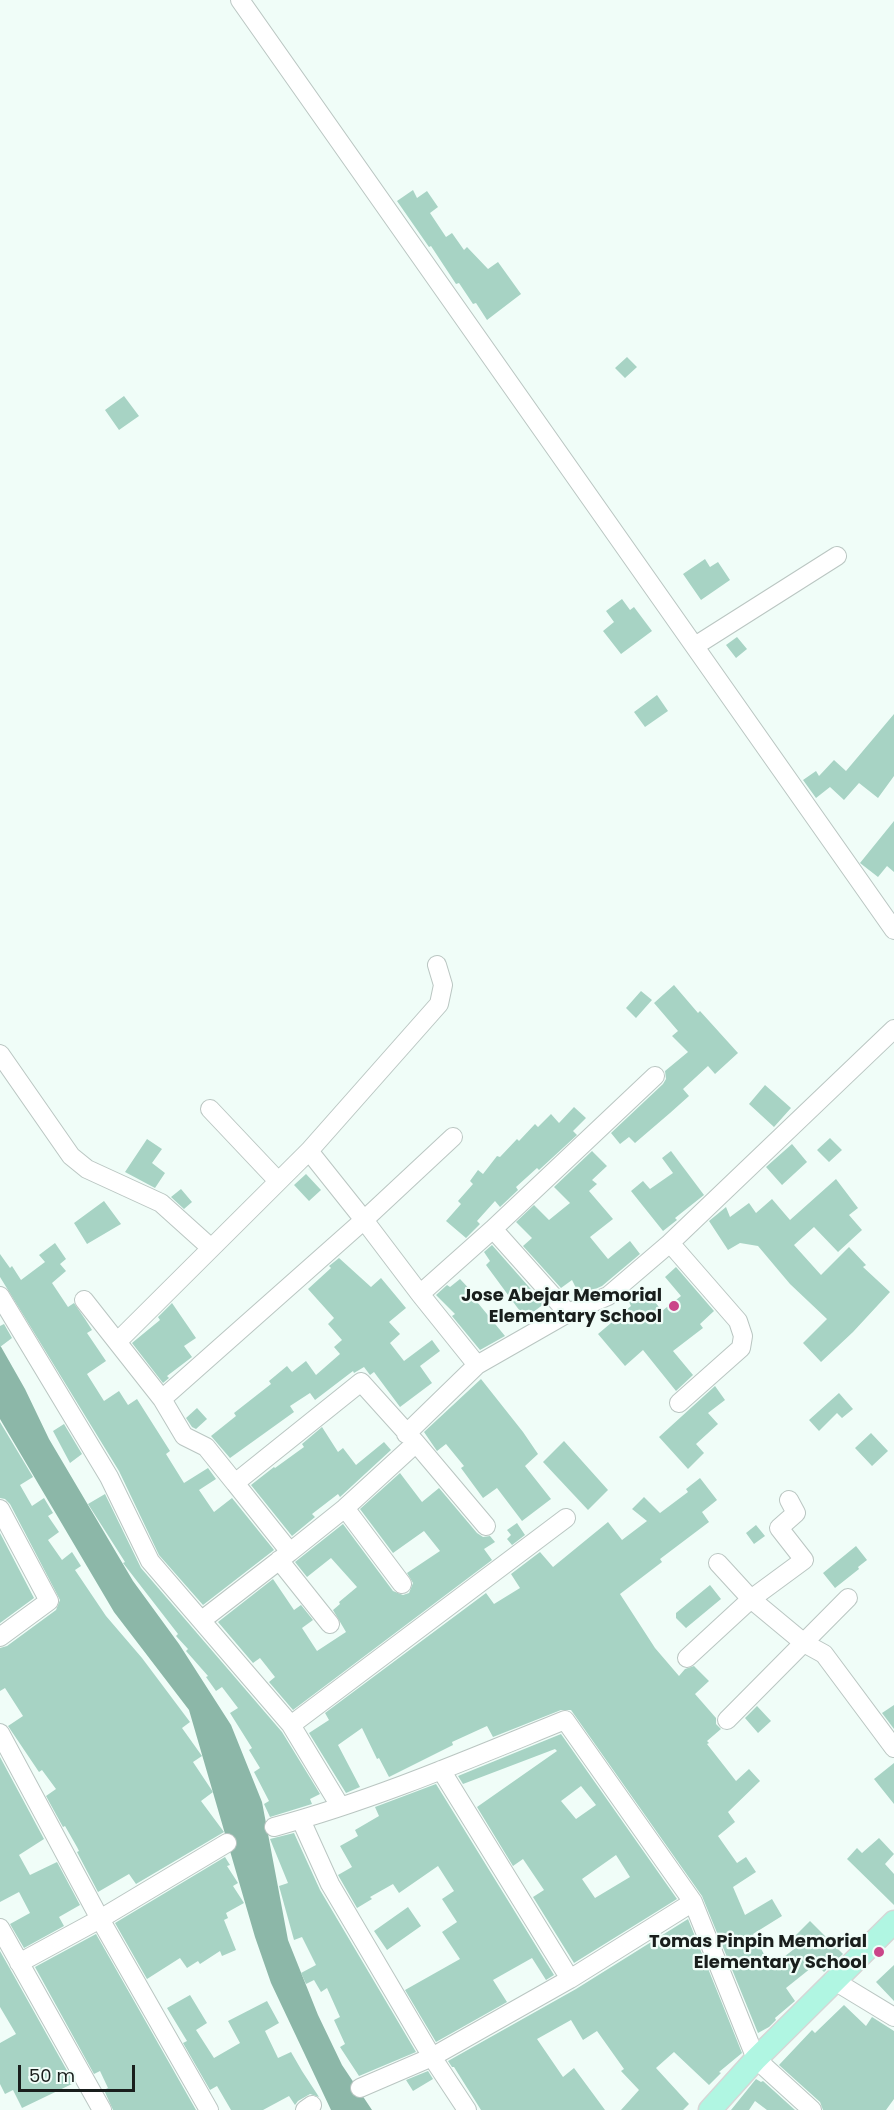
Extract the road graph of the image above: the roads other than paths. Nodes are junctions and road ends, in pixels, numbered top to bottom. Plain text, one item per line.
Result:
1 (240, 0) edge
2 (837, 556) dead end
3 (695, 646) junction
4 (894, 930) edge
5 (437, 966) dead end
6 (894, 1029) edge
7 (0, 1054) edge
8 (655, 1076) dead end
9 (210, 1109) dead end
10 (453, 1137) dead end
11 (309, 1152) junction
12 (278, 1181) junction
13 (364, 1221) junction
14 (493, 1229) junction
15 (670, 1243) junction
16 (212, 1248) junction
17 (420, 1294) junction
18 (0, 1296) edge
19 (84, 1300) dead end
20 (568, 1313) junction
21 (117, 1342) junction
22 (477, 1365) junction
23 (162, 1400) junction
24 (679, 1403) dead end
25 (411, 1438) junction
26 (235, 1483) junction
27 (789, 1500) dead end
28 (345, 1508) junction
29 (0, 1509) edge
30 (566, 1518) dead end
31 (486, 1526) dead end
32 (285, 1556) junction
33 (718, 1563) dead end
34 (402, 1584) dead end
35 (848, 1598) dead end
36 (751, 1599) junction
37 (202, 1620) junction
38 (330, 1624) dead end
39 (0, 1637) edge
40 (804, 1643) junction
41 (687, 1658) dead end
42 (727, 1720) dead end
43 (291, 1725) junction
44 (2, 1742) edge
45 (894, 1748) edge
46 (441, 1770) junction
47 (340, 1806) junction
48 (301, 1820) junction
49 (274, 1827) dead end
50 (227, 1843) dead end
51 (693, 1902) junction
52 (100, 1919) junction
53 (894, 1922) edge
54 (0, 1928) edge
55 (19, 1963) junction
56 (570, 1979) junction
57 (833, 1980) junction
58 (894, 2017) edge
59 (432, 2056) junction
60 (756, 2059) junction
61 (360, 2088) dead end
62 (102, 2110) edge
63 (209, 2110) edge
64 (467, 2110) edge
65 (710, 2110) edge
66 (812, 2110) edge

1 - 3 street
2 - 3 street
3 - 4 street
5 - 11 street
6 - 15 street
7 - 16 street
8 - 14 street
9 - 12 street
10 - 13 street
11 - 12 street
11 - 13 street
12 - 16 street
13 - 17 street
13 - 23 street
14 - 17 street
14 - 20 street
15 - 20 street
15 - 24 street
16 - 21 street
17 - 22 street
18 - 37 street
19 - 21 street
20 - 22 street
21 - 23 street
22 - 25 street
23 - 26 street
25 - 26 street
25 - 28 street
25 - 31 street
26 - 32 street
27 - 36 street
28 - 32 street
28 - 34 street
29 - 39 street
30 - 43 street
32 - 37 street
32 - 38 street
33 - 36 street
35 - 40 street
36 - 40 street
36 - 41 street
37 - 43 street
40 - 42 street
40 - 45 street
43 - 47 street
44 - 52 street
46 - 47 street
46 - 51 street
46 - 56 street
47 - 48 street
48 - 49 street
48 - 59 street
50 - 52 street
51 - 56 street
51 - 60 street
52 - 55 street
52 - 63 street
53 - 57 main road
54 - 55 street
55 - 62 street
56 - 59 street
57 - 58 street
57 - 60 main road
59 - 61 street
59 - 64 street
60 - 65 main road
60 - 66 street

